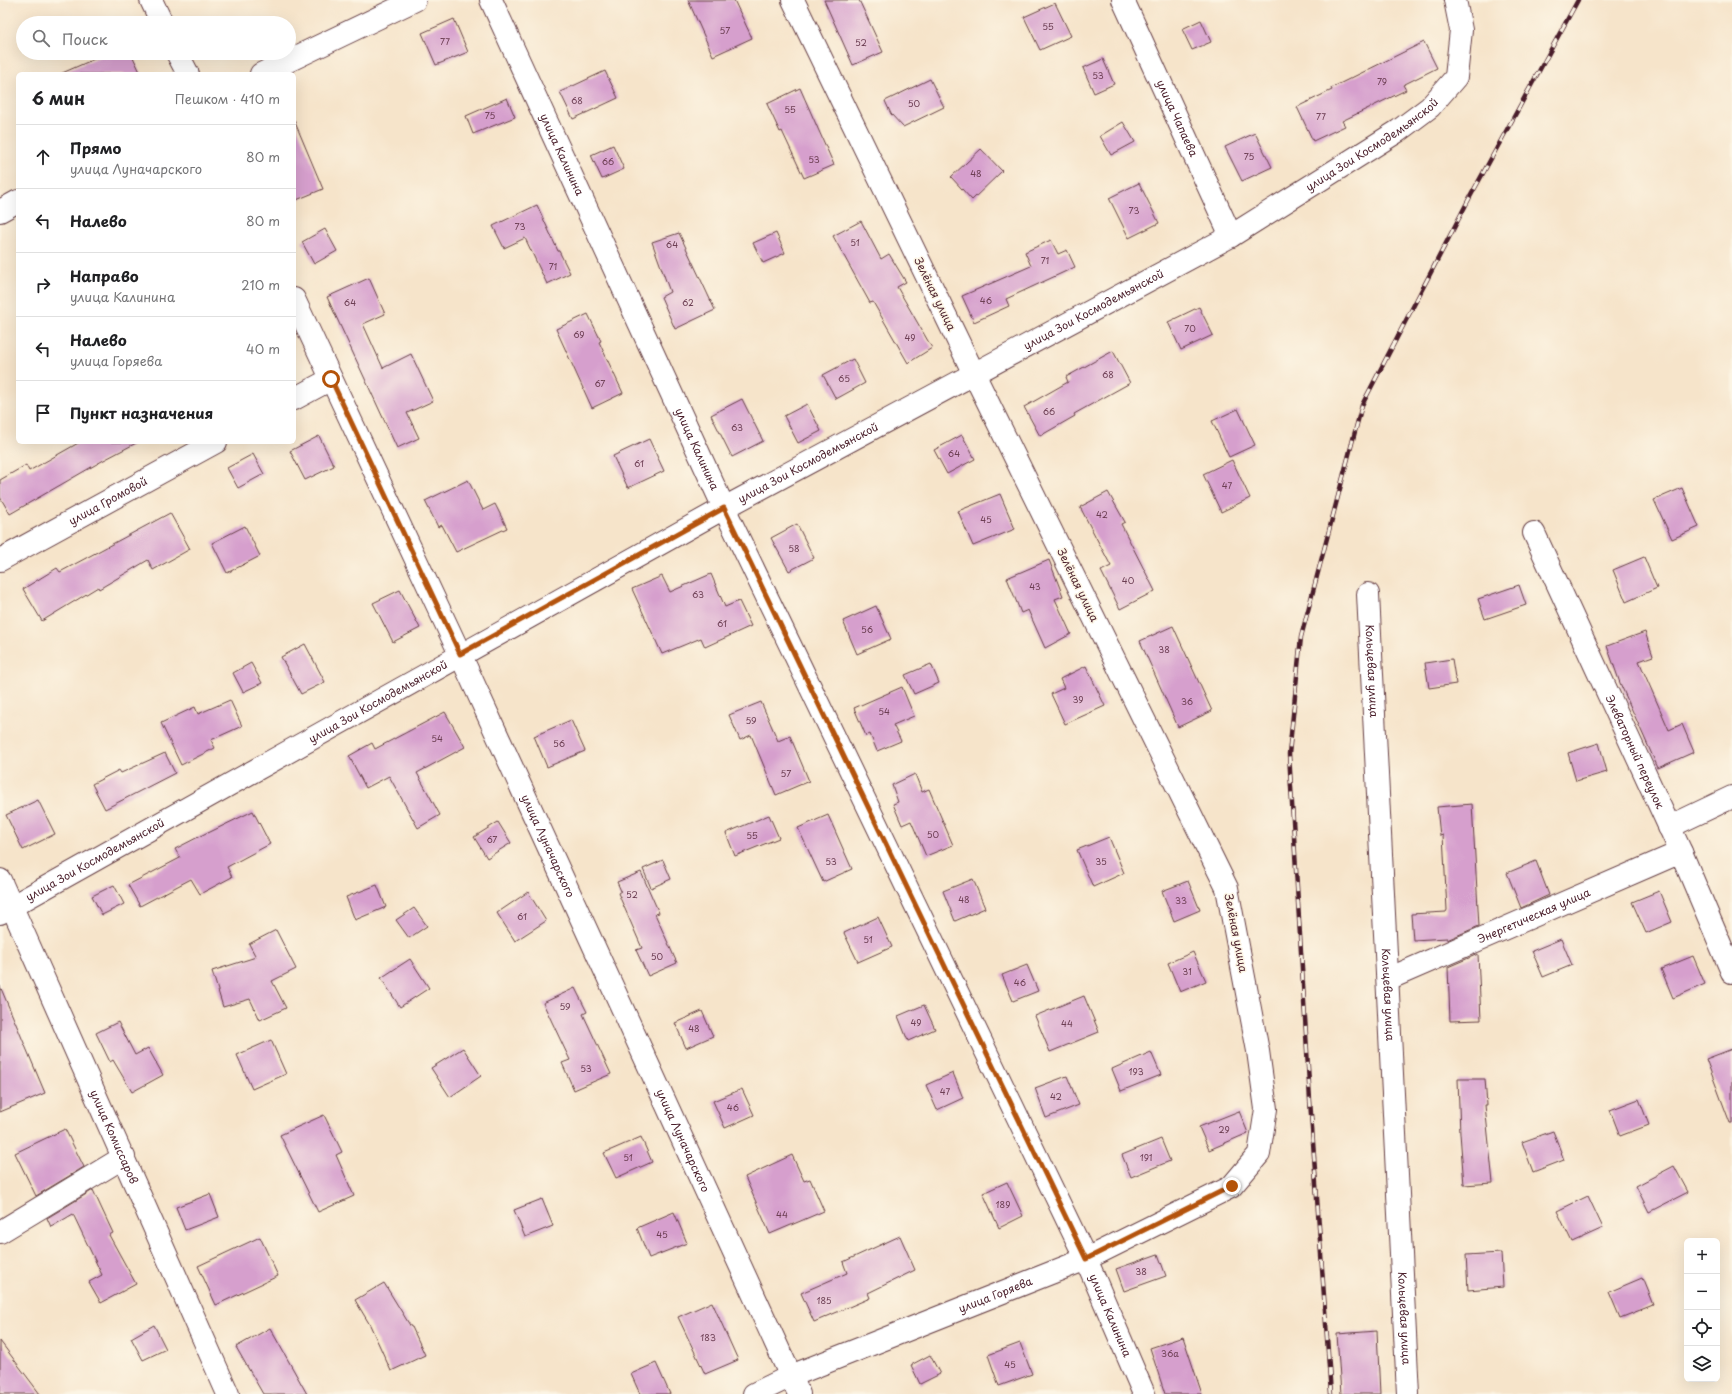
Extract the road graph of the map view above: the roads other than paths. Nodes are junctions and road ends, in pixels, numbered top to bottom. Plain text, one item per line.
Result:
1 (151, 0) edge
2 (414, 0) edge
3 (491, 0) edge
4 (793, 0) edge
5 (1123, 0) edge
6 (1455, 0) edge
7 (159, 16) edge
8 (296, 57) edge
9 (181, 60) edge
10 (290, 60) edge
11 (187, 72) edge
12 (265, 72) edge
13 (16, 202) edge
14 (0, 211) edge
15 (1231, 236) junction
16 (296, 303) edge
17 (974, 374) junction
18 (331, 379) junction
19 (296, 399) edge
20 (212, 444) edge
21 (724, 508) junction
22 (1534, 533) dead end
23 (0, 560) edge
24 (1368, 594) dead end
25 (460, 654) junction
26 (1732, 797) edge
27 (1669, 827) junction
28 (1681, 852) junction
29 (0, 880) edge
30 (6, 909) edge
31 (1732, 972) edge
32 (1388, 979) junction
33 (124, 1157) junction
34 (1232, 1186) joint
35 (0, 1232) edge
36 (1086, 1259) junction
37 (795, 1385) edge
38 (228, 1394) edge
39 (754, 1394) edge
40 (1144, 1394) edge
41 (1408, 1394) edge

1 - 7 street
2 - 8 street
3 - 21 street, улица Калинина
4 - 17 street, Зелёная улица
5 - 15 street, улица Чапаева
6 - 15 street, улица Зои Космодемьянской
9 - 11 street
10 - 12 street
13 - 14 street
15 - 17 street, улица Зои Космодемьянской
16 - 18 street, улица Луначарского
17 - 21 street, улица Зои Космодемьянской
17 - 34 street, Зелёная улица
18 - 19 street
18 - 25 street, улица Луначарского
20 - 23 street, улица Громовой
21 - 25 street, улица Зои Космодемьянской
21 - 36 street, улица Калинина
22 - 27 street, Элеваторный переулок
24 - 32 street, Кольцевая улица
25 - 30 street, улица Зои Космодемьянской
25 - 37 street, улица Луначарского
26 - 27 street
27 - 28 street, Элеваторный переулок
28 - 31 street, Элеваторный переулок
28 - 32 street, Энергетическая улица
29 - 30 street, улица Комиссаров
30 - 33 street, улица Комиссаров
32 - 41 street, Кольцевая улица
33 - 35 street
33 - 38 street, улица Комиссаров
34 - 36 street, улица Горяева
36 - 37 street, улица Горяева
36 - 40 street, улица Калинина
37 - 39 street, улица Горяева

